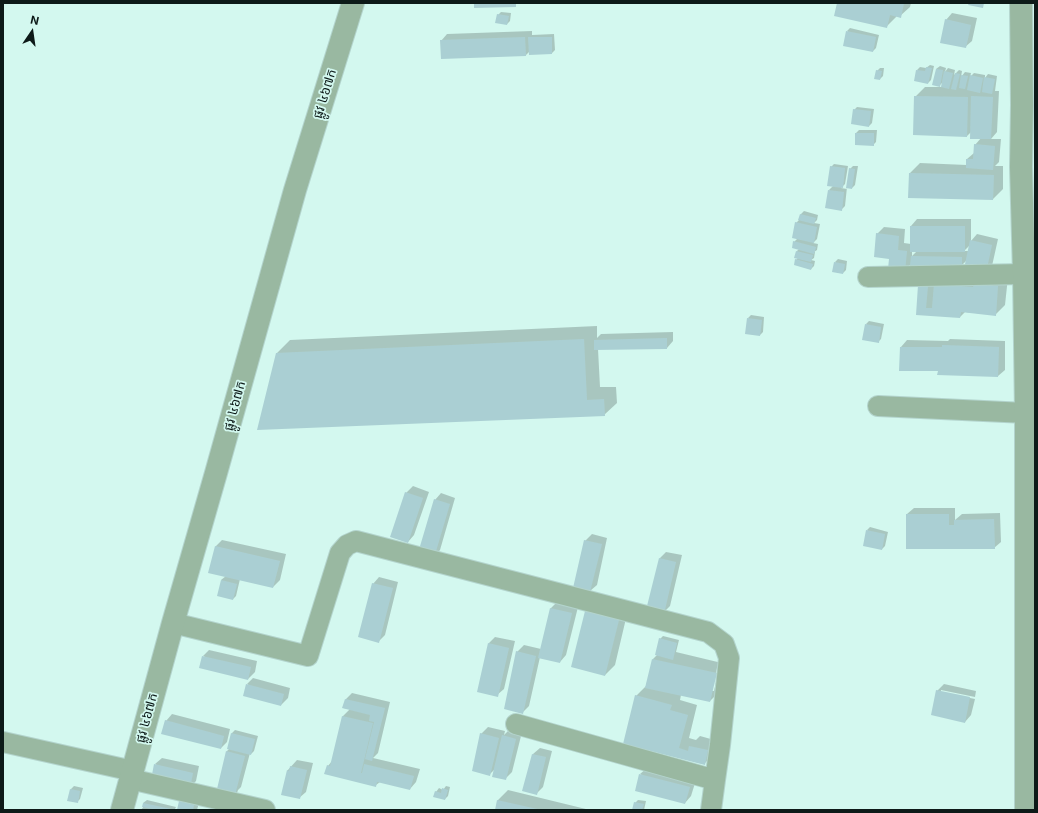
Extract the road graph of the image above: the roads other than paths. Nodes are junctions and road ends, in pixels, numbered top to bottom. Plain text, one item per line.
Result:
1 (353, 3) edge
2 (1021, 3) edge
3 (1024, 274) junction
4 (868, 277) dead end
5 (878, 406) dead end
6 (1026, 413) junction
7 (173, 623) junction
8 (516, 724) dead end
9 (3, 742) edge
10 (132, 775) junction
11 (715, 780) junction
12 (122, 810) edge
13 (265, 810) edge
14 (711, 810) edge
15 (1026, 810) edge

1 - 7 street, ផ្លូវ ៤៦៧ក
2 - 3 street
3 - 4 street
3 - 6 street
5 - 6 street
6 - 15 street
7 - 10 street, ផ្លូវ ៤៦៧ក
7 - 11 street
8 - 11 street
9 - 10 street
10 - 12 street, ផ្លូវ ៤៦៧ក
10 - 13 street
11 - 14 street

